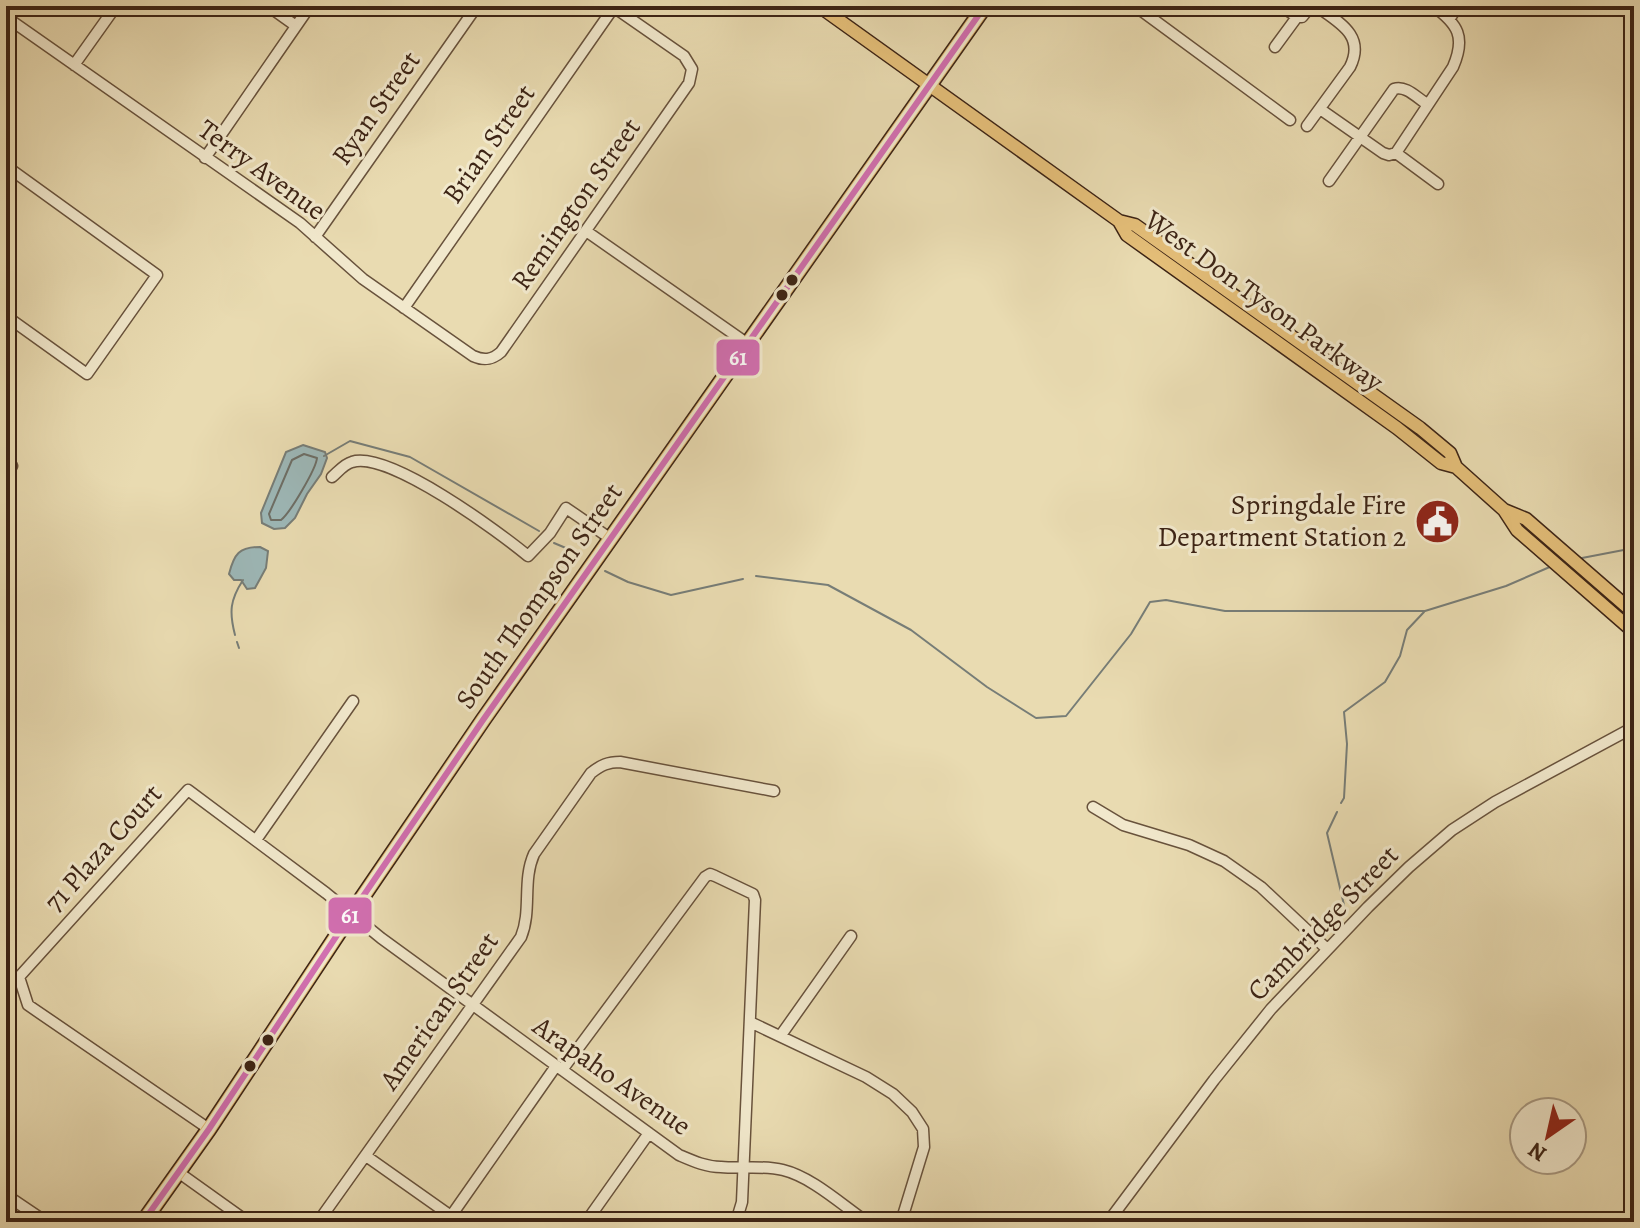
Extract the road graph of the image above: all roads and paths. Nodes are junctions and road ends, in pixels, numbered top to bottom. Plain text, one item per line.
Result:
1 (116, 6) edge
2 (268, 6) edge
3 (310, 6) edge
4 (477, 6) edge
5 (613, 6) edge
6 (819, 6) edge
7 (985, 6) edge
8 (1135, 6) edge
9 (1281, 6) edge
10 (1313, 6) edge
11 (1433, 6) edge
12 (1458, 6) edge
13 (6, 17) edge
14 (1297, 17) junction
15 (1450, 18) junction
16 (296, 26) junction
17 (1275, 47) dead end
18 (74, 65) junction
19 (930, 86) junction
20 (1427, 104) junction
21 (1320, 109) junction
22 (1290, 120) dead end
23 (1307, 126) dead end
24 (1360, 137) junction
25 (1396, 153) junction
26 (205, 158) junction
27 (6, 166) edge
28 (1329, 181) dead end
29 (1438, 184) dead end
30 (586, 231) junction
31 (315, 237) junction
32 (404, 308) junction
33 (6, 316) edge
34 (748, 344) junction
35 (489, 359) joint
36 (332, 477) dead end
37 (1504, 510) junction
38 (611, 539) junction
39 (1634, 613) edge
40 (1630, 629) edge
41 (353, 701) dead end
42 (1634, 727) edge
43 (774, 791) dead end
44 (1093, 807) dead end
45 (256, 840) junction
46 (351, 914) junction
47 (851, 936) dead end
48 (1327, 949) junction
49 (471, 1006) junction
50 (750, 1022) junction
51 (781, 1035) junction
52 (559, 1068) junction
53 (209, 1129) junction
54 (649, 1133) junction
55 (366, 1156) junction
56 (744, 1167) junction
57 (178, 1172) junction
58 (6, 1195) edge
59 (46, 1222) edge
60 (143, 1222) edge
61 (248, 1222) edge
62 (318, 1222) edge
63 (586, 1222) edge
64 (736, 1222) edge
65 (867, 1222) edge
66 (901, 1222) edge
67 (1108, 1222) edge

1 - 18 street
2 - 16 street
3 - 16 street
4 - 31 street, Ryan Street
5 - 30 street, Remington Street
5 - 32 street, Brian Street
6 - 19 main road, West Don Tyson Parkway
7 - 19 highway, South Thompson Street
8 - 22 street
9 - 14 street
10 - 14 street
10 - 21 street
11 - 15 street
12 - 15 street
13 - 18 street, Terry Avenue
14 - 17 street
15 - 20 street
16 - 26 street
18 - 26 street, Terry Avenue
19 - 34 highway, South Thompson Street
19 - 37 main road, West Don Tyson Parkway
20 - 24 street
20 - 25 street
21 - 23 street
21 - 24 street
24 - 25 street
24 - 28 street
25 - 29 street
26 - 31 street, Terry Avenue
27 - 33 street
30 - 34 street
30 - 35 street, Remington Street
31 - 32 street, Terry Avenue
32 - 35 street, Terry Avenue
34 - 38 highway, South Thompson Street
36 - 38 street
37 - 39 main road, West Don Tyson Parkway
37 - 40 main road
38 - 46 highway, South Thompson Street
41 - 45 street
42 - 48 street, Cambridge Street
43 - 49 street, American Street
44 - 48 street
45 - 46 street, 71 Plaza Court
45 - 53 street, 71 Plaza Court
46 - 49 street, Arapaho Avenue
46 - 53 highway, South Thompson Street
47 - 51 street
48 - 67 street, Cambridge Street
49 - 52 street, Arapaho Avenue
49 - 55 street, American Street
50 - 51 street
50 - 52 street
50 - 56 street
51 - 66 street
52 - 54 street, Arapaho Avenue
52 - 55 street
53 - 57 highway, South Thompson Street
54 - 56 street, Arapaho Avenue
54 - 63 street
55 - 62 street, American Street
56 - 64 street
56 - 65 street, Arapaho Avenue
57 - 60 highway, South Thompson Street
57 - 61 street
58 - 59 street

